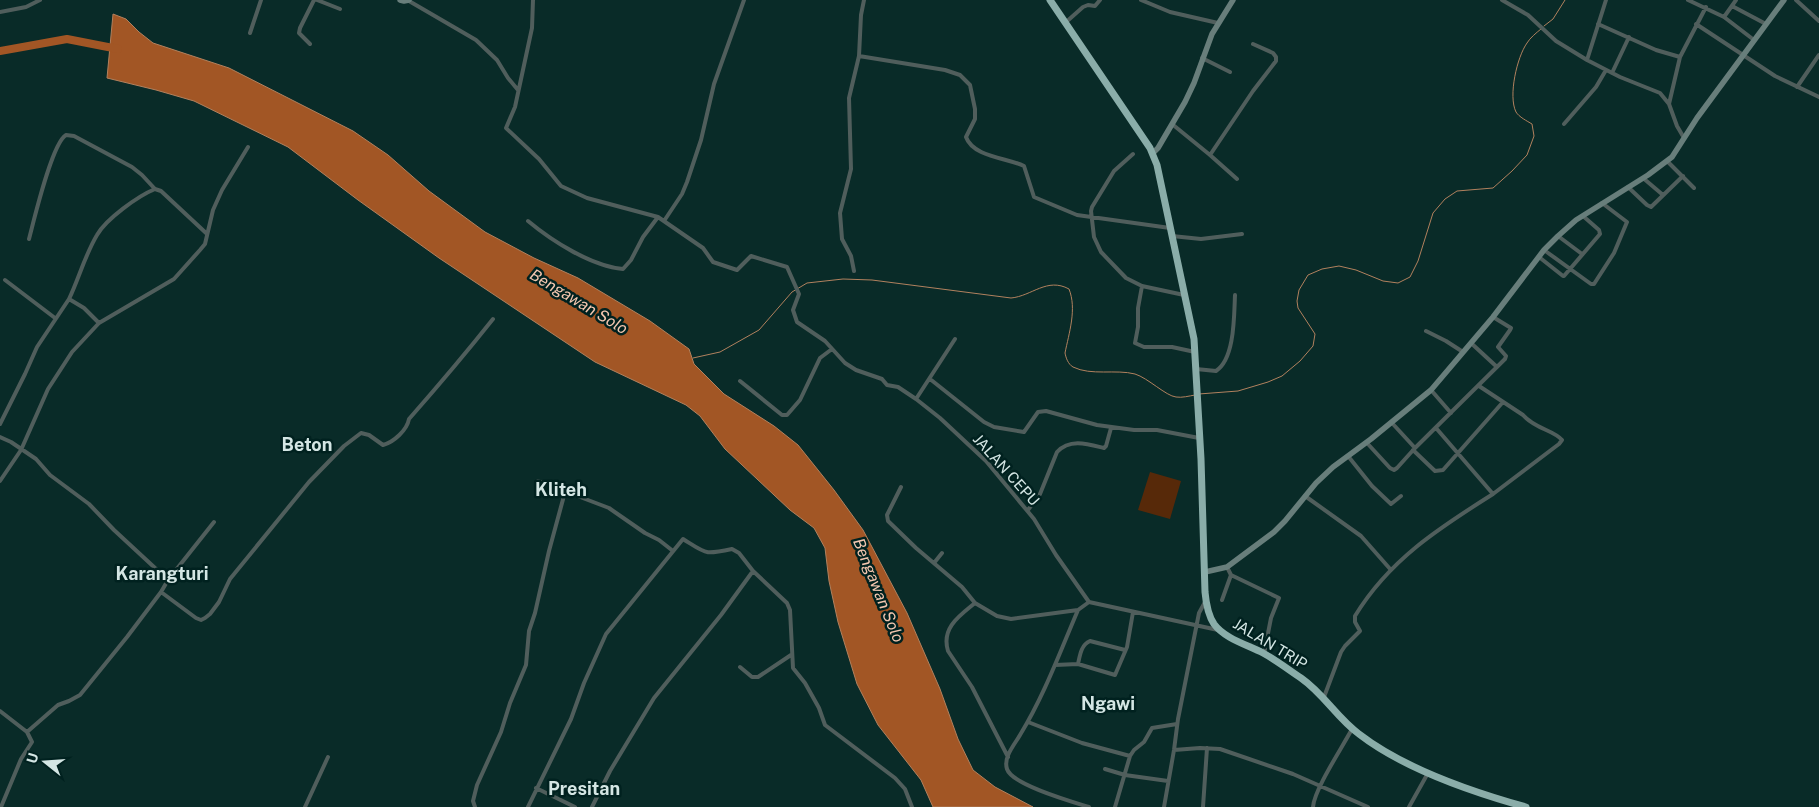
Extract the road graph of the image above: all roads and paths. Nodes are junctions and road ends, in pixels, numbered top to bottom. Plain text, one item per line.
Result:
1 (40, 0) edge
2 (261, 0) edge
3 (315, 0) edge
4 (400, 0) edge
5 (533, 0) edge
6 (744, 0) edge
7 (864, 0) edge
8 (1050, 0) edge
9 (1100, 0) edge
10 (1141, 0) edge
11 (1158, 0) edge
12 (1233, 0) edge
13 (1502, 0) edge
14 (1606, 0) edge
15 (1688, 0) edge
16 (1736, 0) edge
17 (1784, 0) edge
18 (1796, 0) edge
19 (409, 1) edge
20 (1732, 6) junction
21 (1155, 7) junction
22 (1706, 8) junction
23 (340, 9) dead end
24 (0, 12) edge
25 (1724, 17) junction
26 (1819, 21) edge
27 (1065, 23) junction
28 (1218, 23) junction
29 (1598, 24) junction
30 (1696, 24) junction
31 (1766, 24) junction
32 (250, 33) dead end
33 (1629, 37) junction
34 (1754, 40) junction
35 (310, 44) dead end
36 (1254, 44) dead end
37 (1819, 55) edge
38 (858, 56) junction
39 (1744, 56) junction
40 (1680, 57) junction
41 (1202, 58) junction
42 (1587, 60) junction
43 (1606, 70) junction
44 (1230, 72) dead end
45 (1612, 72) junction
46 (1797, 88) junction
47 (518, 90) junction
48 (1819, 97) edge
49 (1669, 104) junction
50 (1172, 124) junction
51 (1564, 124) dead end
52 (1684, 138) junction
53 (248, 147) dead end
54 (1153, 153) junction
55 (1133, 154) dead end
56 (1210, 155) junction
57 (1667, 161) junction
58 (1682, 176) junction
59 (1643, 178) junction
60 (1237, 180) dead end
61 (1628, 187) junction
62 (1694, 188) dead end
63 (154, 189) junction
64 (1663, 195) junction
65 (1602, 203) junction
66 (1583, 216) junction
67 (658, 217) junction
68 (1092, 217) junction
69 (664, 220) junction
70 (528, 221) dead end
71 (1170, 228) junction
72 (206, 233) junction
73 (1242, 234) dead end
74 (1172, 236) junction
75 (1558, 236) junction
76 (29, 239) dead end
77 (1544, 250) junction
78 (1582, 254) junction
79 (1539, 257) junction
80 (1569, 270) junction
81 (854, 271) dead end
82 (4, 280) dead end
83 (1142, 286) junction
84 (1184, 295) junction
85 (1235, 295) dead end
86 (69, 299) junction
87 (1493, 317) junction
88 (56, 318) junction
89 (493, 319) dead end
90 (99, 323) junction
91 (1426, 331) dead end
92 (955, 339) dead end
93 (1471, 343) junction
94 (832, 348) junction
95 (1195, 352) junction
96 (1463, 352) junction
97 (1497, 367) junction
98 (1196, 369) junction
99 (930, 379) junction
100 (740, 381) dead end
101 (1479, 386) junction
102 (1430, 390) junction
103 (916, 399) junction
104 (1503, 402) junction
105 (1451, 413) junction
106 (1392, 423) junction
107 (0, 424) edge
108 (1111, 428) junction
109 (1436, 428) junction
110 (0, 437) edge
111 (1199, 438) junction
112 (1366, 443) junction
113 (1414, 449) junction
114 (21, 450) junction
115 (1458, 454) junction
116 (1348, 456) junction
117 (0, 481) edge
118 (538, 481) dead end
119 (901, 486) dead end
120 (565, 492) junction
121 (1493, 494) junction
122 (1305, 496) junction
123 (1401, 496) dead end
124 (1028, 510) junction
125 (214, 522) dead end
126 (673, 551) junction
127 (942, 554) dead end
128 (934, 563) junction
129 (1227, 568) junction
130 (1391, 570) junction
131 (752, 571) junction
132 (1206, 572) junction
133 (1231, 576) junction
134 (168, 580) junction
135 (161, 592) junction
136 (1222, 600) dead end
137 (1206, 601) junction
138 (1089, 602) junction
139 (975, 603) junction
140 (1078, 610) junction
141 (1133, 612) junction
142 (1196, 626) junction
143 (1220, 630) junction
144 (1125, 650) junction
145 (1264, 654) junction
146 (791, 655) junction
147 (1078, 664) junction
148 (1055, 665) junction
149 (740, 668) dead end
150 (1324, 697) junction
151 (0, 711) edge
152 (1028, 722) junction
153 (1177, 724) junction
154 (1353, 729) junction
155 (27, 732) junction
156 (1207, 748) junction
157 (1174, 750) junction
158 (1130, 756) junction
159 (328, 757) dead end
160 (1008, 757) junction
161 (1105, 769) dead end
162 (1428, 773) junction
163 (1125, 775) junction
164 (1168, 781) junction
165 (1321, 786) junction
166 (536, 788) junction
167 (2, 807) edge
168 (305, 807) edge
169 (475, 807) edge
170 (528, 807) edge
171 (575, 807) edge
172 (592, 807) edge
173 (912, 807) edge
174 (1089, 807) edge
175 (1115, 807) edge
176 (1164, 807) edge
177 (1203, 807) edge
178 (1313, 807) edge
179 (1368, 807) edge
180 (1409, 807) edge
181 (1526, 807) edge

1 - 24 street
2 - 32 street
3 - 23 street
3 - 35 street
4 - 19 street
5 - 47 street
6 - 69 street
7 - 38 street
8 - 27 highway, JALAN TRIP
9 - 27 street
10 - 21 street
11 - 21 street
12 - 28 street
13 - 42 street
14 - 29 street
15 - 22 street
16 - 20 street
17 - 31 street
18 - 26 street
19 - 47 street
20 - 25 street
20 - 31 street
21 - 28 street
22 - 25 street
22 - 30 street
25 - 34 street
27 - 54 highway, JALAN TRIP
28 - 41 street
29 - 33 street
29 - 42 street
30 - 39 street
30 - 40 street
31 - 34 street
33 - 40 street
33 - 45 street
34 - 39 street
36 - 56 street
37 - 46 street
38 - 68 street
38 - 81 street
39 - 46 street
39 - 52 street
40 - 49 street
41 - 44 street
41 - 50 street
42 - 43 street
43 - 45 street
43 - 51 street
45 - 49 street
46 - 48 street
47 - 67 street
49 - 52 street
50 - 54 street
50 - 56 street
52 - 57 street
53 - 72 street
54 - 71 highway, JALAN TRIP
55 - 68 street
56 - 60 street
57 - 58 street
57 - 59 street
58 - 62 street
58 - 64 street
59 - 61 street
59 - 64 street
61 - 64 street
61 - 65 street
63 - 72 street
63 - 76 street
63 - 86 street
65 - 66 street
65 - 80 street
66 - 75 street
66 - 78 street
67 - 69 street
67 - 70 street
68 - 71 street
68 - 83 street
69 - 94 street, JALAN CEPU
71 - 74 highway, JALAN TRIP
72 - 90 street
73 - 74 street
74 - 84 highway, JALAN TRIP
75 - 77 street
75 - 78 street
77 - 79 street
77 - 80 street
78 - 80 street
79 - 80 street
79 - 87 street
82 - 88 street
83 - 84 street
83 - 95 street
84 - 95 highway, JALAN TRIP
85 - 98 street
86 - 88 street
86 - 90 street
87 - 93 street
87 - 97 street
88 - 107 street
89 - 135 street
90 - 114 street
91 - 96 street
92 - 99 street
93 - 96 street
93 - 97 street
94 - 100 street
94 - 103 street, JALAN CEPU
95 - 98 highway, JALAN TRIP
96 - 102 street
97 - 101 street
98 - 111 highway, JALAN TRIP
99 - 103 street
99 - 108 street
101 - 104 street
101 - 105 street
102 - 105 street
102 - 106 street
103 - 124 street, JALAN CEPU
104 - 115 street
104 - 121 street
105 - 109 street
106 - 112 street
106 - 113 street
108 - 111 street
108 - 124 street
109 - 113 street
109 - 115 street
110 - 114 street
111 - 132 highway, JALAN TRIP
112 - 113 street
112 - 116 street
113 - 115 street
114 - 117 street
114 - 134 street
115 - 121 street
116 - 122 street
116 - 123 street
118 - 120 street
119 - 128 street
120 - 126 street
120 - 169 street
121 - 130 street
122 - 129 street
122 - 130 street
124 - 138 street, JALAN CEPU
125 - 134 street
126 - 131 street
126 - 166 street
127 - 128 street
128 - 139 street
129 - 132 street
129 - 133 street
130 - 150 street
131 - 146 street
131 - 172 street
132 - 137 highway, JALAN TRIP
133 - 136 street
133 - 145 street
134 - 135 street
135 - 155 street
137 - 142 street
137 - 143 highway, JALAN TRIP
138 - 140 street
138 - 141 street
139 - 140 street
139 - 160 street
140 - 148 street
141 - 142 street
141 - 144 street
142 - 143 street
142 - 153 street
143 - 145 highway, JALAN TRIP
144 - 147 street
144 - 147 street
145 - 150 highway, JALAN TRIP
146 - 149 street
146 - 173 street
147 - 148 street
148 - 152 street
150 - 154 highway, JALAN TRIP
151 - 155 street
152 - 158 street
152 - 160 street
153 - 157 street
153 - 158 street
154 - 162 highway, JALAN TRIP
154 - 165 street
155 - 167 street
156 - 157 street
156 - 165 street
156 - 177 street
157 - 164 street
158 - 163 street
159 - 168 street
160 - 174 street
161 - 163 street
162 - 180 street
162 - 181 highway, JALAN TRIP
163 - 164 street
163 - 175 street
164 - 176 street
165 - 178 street
165 - 179 street
166 - 170 street
166 - 171 street

